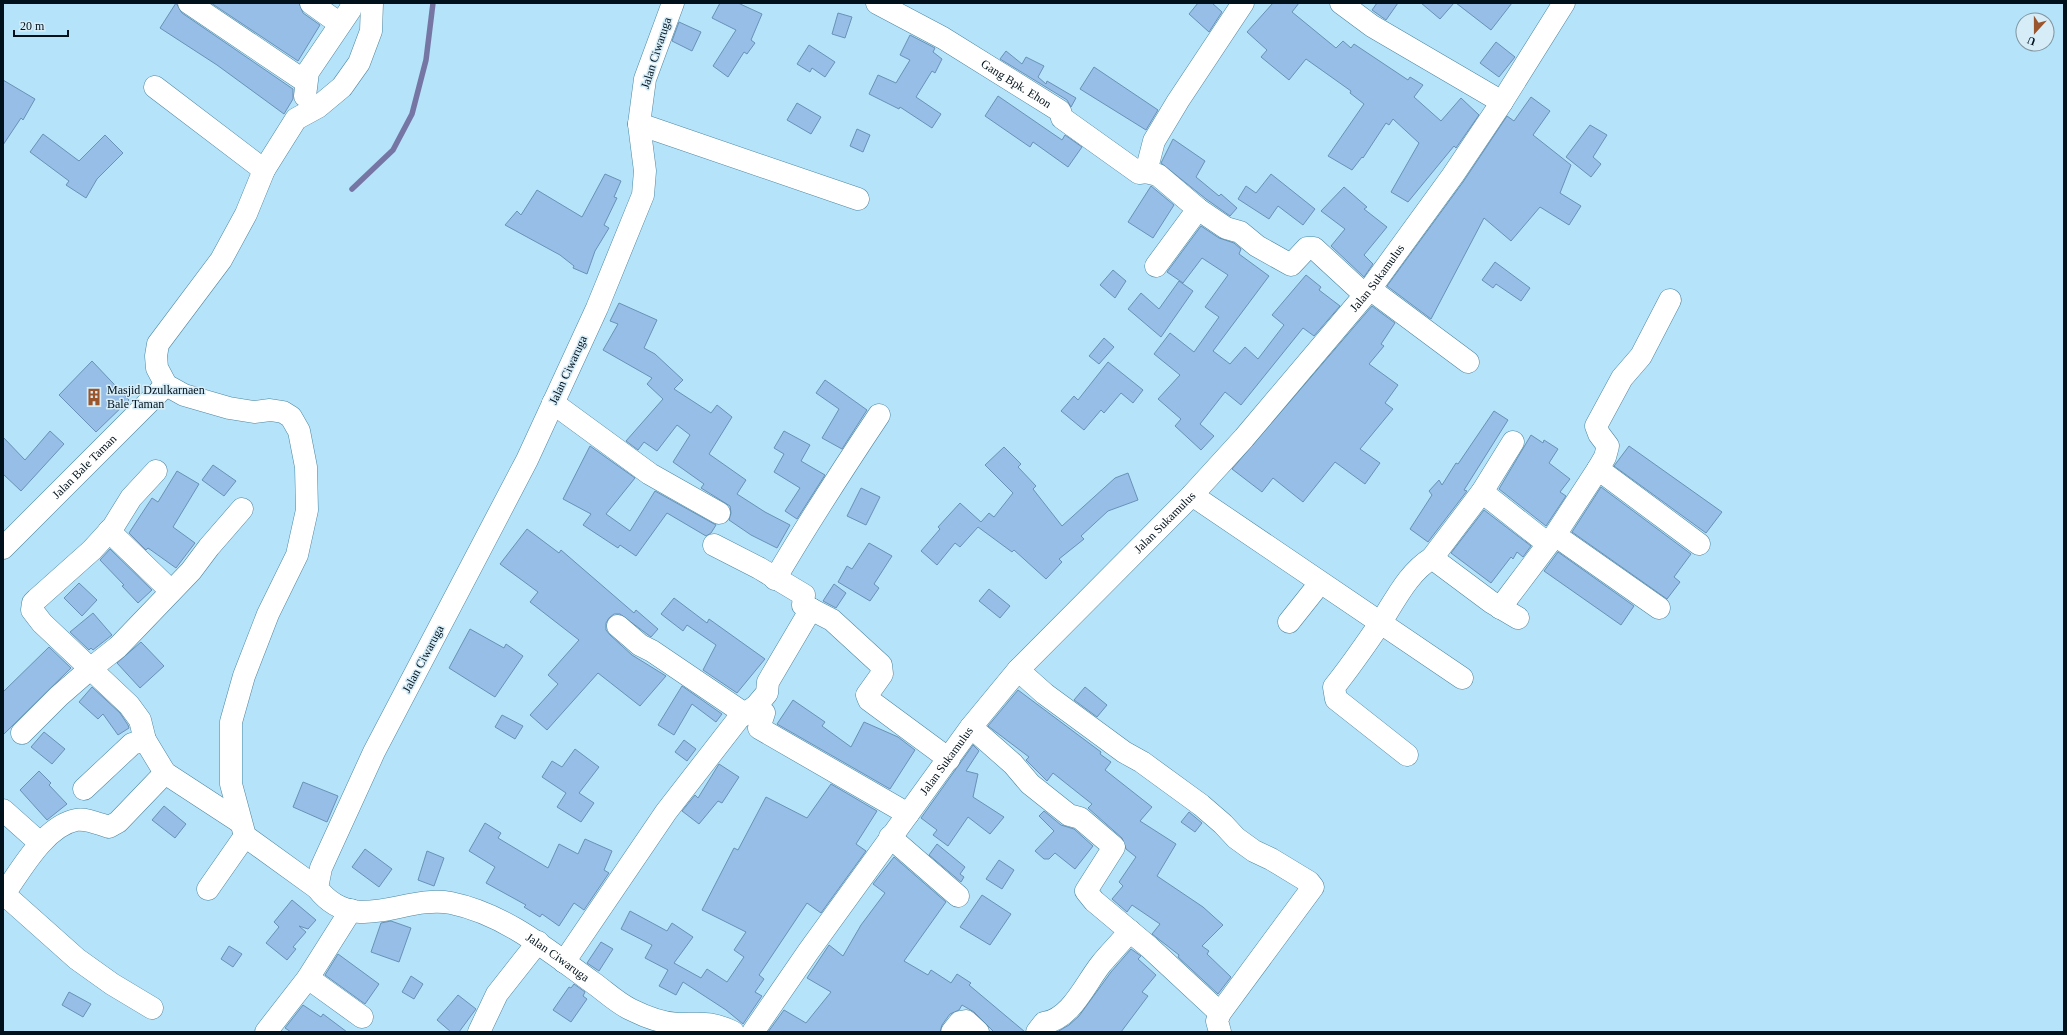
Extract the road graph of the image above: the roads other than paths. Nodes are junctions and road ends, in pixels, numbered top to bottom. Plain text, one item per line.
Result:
1 (189, 3) edge
2 (311, 3) edge
3 (352, 3) edge
4 (372, 3) edge
5 (673, 3) edge
6 (877, 3) edge
7 (1244, 3) edge
8 (1341, 3) edge
9 (1564, 3) edge
10 (340, 24) junction
11 (306, 82) junction
12 (154, 87) dead end
13 (1502, 102) junction
14 (296, 119) junction
15 (639, 124) junction
16 (264, 170) junction
17 (1146, 172) junction
18 (858, 199) dead end
19 (1198, 209) junction
20 (1156, 266) dead end
21 (1368, 292) junction
22 (1670, 300) dead end
23 (1468, 362) dead end
24 (166, 385) junction
25 (553, 403) junction
26 (879, 415) dead end
27 (1513, 442) dead end
28 (1598, 469) junction
29 (156, 471) dead end
30 (1482, 492) junction
31 (1192, 495) junction
32 (242, 509) dead end
33 (719, 513) dead end
34 (109, 531) junction
35 (1551, 540) junction
36 (1699, 544) dead end
37 (714, 545) dead end
38 (3, 548) edge
39 (1432, 558) junction
40 (775, 579) junction
41 (1320, 583) junction
42 (172, 591) junction
43 (1659, 608) dead end
44 (811, 609) junction
45 (1289, 622) dead end
46 (1381, 622) junction
47 (618, 626) dead end
48 (90, 669) junction
49 (1018, 670) junction
50 (1462, 678) dead end
51 (750, 710) junction
52 (971, 727) junction
53 (22, 733) dead end
54 (145, 740) junction
55 (1407, 755) dead end
56 (949, 759) junction
57 (165, 773) junction
58 (84, 789) dead end
59 (3, 810) edge
60 (908, 814) junction
61 (242, 829) junction
62 (890, 837) junction
63 (40, 843) junction
64 (318, 888) junction
65 (208, 889) dead end
66 (958, 896) dead end
67 (352, 910) junction
68 (1130, 931) junction
69 (538, 942) junction
70 (564, 962) junction
71 (308, 978) junction
72 (152, 1008) dead end
73 (362, 1017) dead end
74 (1220, 1022) edge
75 (691, 1027) edge
76 (266, 1032) edge
77 (479, 1032) edge
78 (733, 1032) edge
79 (753, 1032) edge
80 (952, 1032) edge
81 (978, 1032) edge
82 (1037, 1032) edge

1 - 11 street
2 - 10 street
3 - 10 street
4 - 14 street
5 - 15 street, Jalan Ciwaruga
6 - 17 street, Gang Bpk. Ehon
7 - 17 street
8 - 13 street
9 - 13 street, Jalan Sukamulus
10 - 11 street
11 - 14 street
12 - 16 street
13 - 21 street, Jalan Sukamulus
14 - 16 street
15 - 18 street
15 - 25 street, Jalan Ciwaruga
16 - 24 street
17 - 19 street, Gang Bpk. Ehon
19 - 20 street
19 - 21 street, Gang Bpk. Ehon
21 - 23 street
21 - 31 street, Jalan Sukamulus
22 - 28 street
24 - 38 street, Jalan Bale Taman
24 - 61 street
25 - 33 street
25 - 64 street, Jalan Ciwaruga
26 - 40 street
27 - 30 street
28 - 35 street
28 - 36 street
29 - 34 street
30 - 35 street
30 - 39 street
31 - 41 street
31 - 49 street, Jalan Sukamulus
32 - 42 street
34 - 42 street
34 - 48 street
35 - 39 street
35 - 43 street
37 - 40 street
39 - 46 street
40 - 44 street
41 - 45 street
41 - 46 street
42 - 48 street
44 - 51 street
44 - 56 street
46 - 50 street
46 - 55 street
47 - 51 street
48 - 53 street
48 - 54 street
49 - 52 street, Jalan Sukamulus
49 - 74 street
51 - 60 street
51 - 70 street
52 - 56 street, Jalan Sukamulus
52 - 68 street
54 - 57 street
54 - 58 street
56 - 60 street, Jalan Sukamulus
57 - 61 street
57 - 63 street
59 - 63 street
60 - 62 street, Jalan Sukamulus
61 - 64 street
61 - 65 street
62 - 66 street
62 - 79 street, Jalan Sukamulus
63 - 72 street
64 - 67 street, Jalan Ciwaruga
67 - 69 street, Jalan Ciwaruga
67 - 71 street
68 - 74 street
68 - 82 street
69 - 70 street, Jalan Ciwaruga
69 - 77 street
70 - 75 street, Jalan Ciwaruga
71 - 73 street
71 - 76 street
75 - 78 street, Jalan Ciwaruga
80 - 81 street

